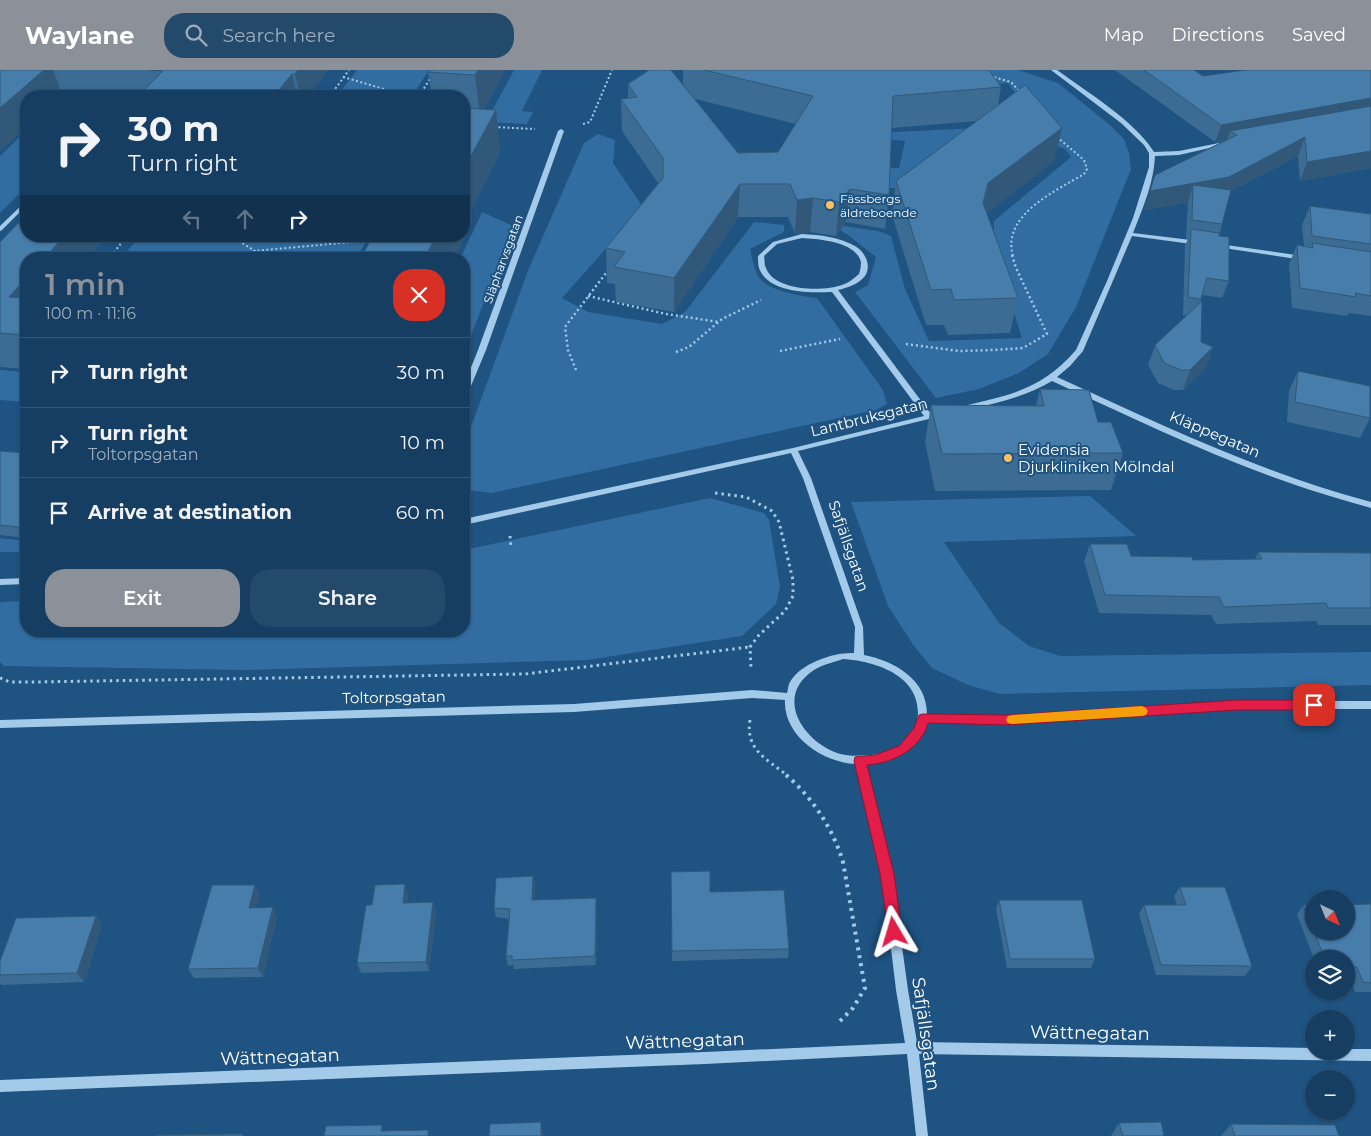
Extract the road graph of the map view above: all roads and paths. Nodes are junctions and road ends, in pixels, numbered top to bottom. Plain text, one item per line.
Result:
1 (349, 70) edge
2 (612, 70) edge
3 (1054, 70) edge
4 (984, 75) edge
5 (432, 76) dead end
6 (343, 77) junction
7 (334, 90) edge
8 (387, 90) edge
9 (423, 90) edge
10 (1021, 93) edge
11 (493, 127) dead end
12 (561, 131) junction
13 (1052, 132) edge
14 (1227, 144) edge
15 (1153, 154) junction
16 (20, 209) edge
17 (0, 229) edge
18 (1130, 234) junction
19 (123, 242) edge
20 (240, 242) edge
21 (354, 242) edge
22 (375, 242) edge
23 (372, 246) edge
24 (254, 251) junction
25 (114, 252) edge
26 (250, 252) edge
27 (1313, 260) edge
28 (611, 267) edge
29 (834, 290) junction
30 (588, 296) junction
31 (765, 297) dead end
32 (718, 322) junction
33 (868, 334) junction
34 (878, 347) junction
35 (780, 351) dead end
36 (676, 352) dead end
37 (576, 370) dead end
38 (1052, 378) junction
39 (470, 379) edge
40 (958, 410) edge
41 (948, 412) edge
42 (929, 417) junction
43 (793, 450) junction
44 (714, 492) dead end
45 (1371, 505) edge
46 (470, 521) edge
47 (519, 532) dead end
48 (510, 534) junction
49 (500, 536) dead end
50 (511, 548) dead end
51 (20, 581) edge
52 (0, 582) edge
53 (750, 648) junction
54 (859, 657) junction
55 (0, 678) edge
56 (752, 694) junction
57 (789, 696) junction
58 (1371, 705) edge
59 (923, 718) junction
60 (0, 724) edge
61 (860, 761) junction
62 (835, 1025) dead end
63 (912, 1048) junction
64 (1371, 1055) edge
65 (0, 1086) edge
66 (922, 1136) edge

1 - 6 path
2 - 12 path
3 - 15 street
4 - 10 path
5 - 9 path
6 - 7 path
6 - 8 path
11 - 12 path
12 - 39 street, Släpharvsgatan
13 - 34 path
14 - 15 street
15 - 18 street
16 - 17 street
18 - 27 street
18 - 38 street
19 - 25 path
20 - 24 path
21 - 24 path
22 - 23 path
24 - 26 path
28 - 30 path
29 - 29 street
29 - 33 street
30 - 32 path
30 - 37 path
31 - 32 path
32 - 36 path
33 - 34 street
33 - 35 path
34 - 42 street
38 - 40 street
38 - 45 street, Kläppegatan
41 - 42 street, Lantbruksgatan
42 - 43 street, Lantbruksgatan
43 - 46 street, Lantbruksgatan
43 - 54 street, Safjällsgatan
44 - 53 path
47 - 48 path
48 - 49 path
48 - 50 path
51 - 52 street
53 - 55 path
53 - 56 path
54 - 57 street
54 - 59 street
56 - 57 street, Toltorpsgatan
56 - 60 street, Toltorpsgatan
56 - 62 path
57 - 61 street
58 - 59 street
59 - 61 street
61 - 63 street, Safjällsgatan
63 - 64 street, Wättnegatan
63 - 65 street, Wättnegatan
63 - 66 street, Safjällsgatan

